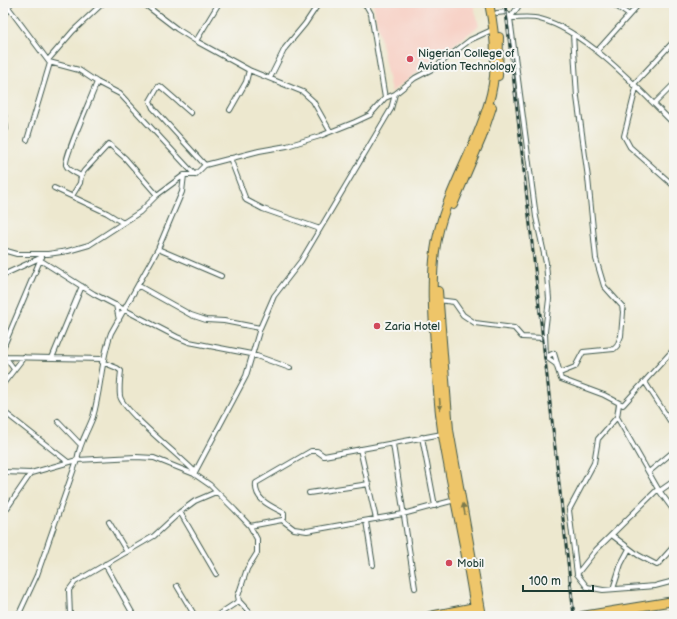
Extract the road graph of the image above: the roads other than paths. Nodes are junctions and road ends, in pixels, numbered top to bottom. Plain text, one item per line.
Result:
1 (11, 3) edge
2 (103, 3) edge
3 (143, 3) edge
4 (219, 3) edge
5 (319, 3) edge
6 (358, 3) edge
7 (489, 3) edge
8 (495, 3) edge
9 (517, 3) edge
10 (612, 3) edge
11 (640, 3) edge
12 (3, 4) edge
13 (8, 7) junction
14 (497, 13) junction
15 (629, 15) junction
16 (3, 17) edge
17 (510, 18) junction
18 (494, 29) junction
19 (573, 34) junction
20 (196, 40) junction
21 (674, 41) edge
22 (597, 51) junction
23 (49, 62) junction
24 (249, 70) junction
25 (270, 78) junction
26 (98, 82) junction
27 (674, 84) edge
28 (635, 86) junction
29 (395, 94) junction
30 (385, 98) junction
31 (654, 104) junction
32 (3, 107) edge
33 (230, 110) dead end
34 (191, 113) dead end
35 (674, 124) edge
36 (6, 129) dead end
37 (330, 131) junction
38 (27, 140) dead end
39 (230, 158) junction
40 (205, 165) junction
41 (194, 175) junction
42 (81, 176) junction
43 (184, 176) junction
44 (674, 186) edge
45 (54, 188) dead end
46 (157, 195) junction
47 (72, 196) junction
48 (123, 223) junction
49 (320, 229) junction
50 (158, 249) junction
51 (3, 250) edge
52 (48, 254) junction
53 (41, 258) junction
54 (3, 275) edge
55 (221, 276) dead end
56 (82, 286) junction
57 (139, 286) junction
58 (438, 300) junction
59 (116, 306) junction
60 (125, 310) junction
61 (119, 320) junction
62 (260, 328) junction
63 (545, 341) junction
64 (3, 348) edge
65 (674, 349) edge
66 (251, 354) junction
67 (3, 356) edge
68 (24, 357) junction
69 (546, 357) junction
70 (52, 358) junction
71 (103, 360) junction
72 (290, 368) dead end
73 (14, 369) junction
74 (645, 382) junction
75 (3, 384) edge
76 (619, 404) junction
77 (3, 411) edge
78 (617, 417) junction
79 (58, 421) dead end
80 (670, 421) dead end
81 (442, 434) junction
82 (422, 437) junction
83 (80, 444) junction
84 (393, 444) junction
85 (360, 449) junction
86 (674, 451) edge
87 (77, 460) junction
88 (68, 462) junction
89 (650, 471) junction
90 (3, 472) edge
91 (194, 472) junction
92 (31, 473) junction
93 (674, 481) edge
94 (369, 484) junction
95 (660, 489) junction
96 (216, 492) junction
97 (309, 493) dead end
98 (455, 500) junction
99 (435, 506) junction
100 (674, 511) edge
101 (180, 512) junction
102 (3, 514) edge
103 (403, 514) junction
104 (376, 519) junction
105 (282, 520) junction
106 (366, 521) junction
107 (109, 522) dead end
108 (250, 526) junction
109 (613, 536) junction
110 (674, 546) edge
111 (629, 549) junction
112 (127, 552) junction
113 (105, 564) junction
114 (373, 565) dead end
115 (216, 574) dead end
116 (576, 574) junction
117 (674, 582) edge
118 (177, 586) dead end
119 (415, 588) dead end
120 (613, 589) junction
121 (239, 601) junction
122 (674, 601) edge
123 (475, 607) junction
124 (674, 615) edge
125 (18, 616) edge
126 (70, 616) edge
127 (134, 616) edge
128 (195, 616) edge
129 (216, 616) edge
130 (253, 616) edge
131 (430, 616) edge
132 (476, 616) edge
133 (482, 616) edge
134 (582, 616) edge
135 (667, 616) edge

1 - 13 street
2 - 23 street
3 - 20 street
4 - 20 street
5 - 25 street
6 - 30 street
7 - 18 highway
8 - 14 highway
9 - 17 street
10 - 15 street
11 - 15 street
12 - 13 street
13 - 16 street
13 - 23 street
14 - 17 street
14 - 58 highway
15 - 22 street
17 - 19 street
17 - 63 street
18 - 29 street
18 -> 81 highway
19 - 22 street
19 - 69 street
20 - 24 street
21 - 28 street
22 - 28 street
23 - 26 street
23 - 38 street
24 - 25 street
24 - 33 street
25 - 37 street
26 - 41 street
26 - 42 street
27 - 31 street
28 - 31 street
28 - 44 street
29 - 30 street
29 - 49 street
30 - 37 street
31 - 35 street
32 - 36 street
34 - 40 street
37 - 39 street
39 - 40 street
39 - 49 street
40 - 41 street
41 - 43 street
42 - 46 street
42 - 47 street
43 - 46 street
43 - 50 street
45 - 47 street
46 - 48 street
47 - 48 street
48 - 52 street
49 - 62 street
50 - 55 street
50 - 57 street
51 - 52 street
52 - 53 street
53 - 54 street
53 - 56 street
53 - 64 street
56 - 59 street
56 - 70 street
57 - 60 street
57 - 62 street
58 - 63 street
133 -> 58 highway
59 - 60 street
59 - 61 street
60 - 61 street
60 - 66 street
61 - 71 street
62 - 66 street
63 - 69 street
65 - 74 street
66 - 72 street
66 - 91 street
67 - 68 street
67 - 73 street
68 - 70 street
68 - 73 street
69 - 76 street
70 - 71 street
71 - 83 street
71 - 91 street
73 - 75 street
74 - 76 street
74 - 80 street
76 - 78 street
77 - 88 street
78 - 89 street
78 - 116 street
79 - 83 street
81 - 82 street
81 - 98 highway
82 - 84 street
82 - 99 street
83 - 87 street
84 - 85 street
84 - 103 street
85 - 94 street
85 - 105 street
86 - 89 street
87 - 88 street
87 - 91 street
87 - 125 street
88 - 92 street
89 - 95 street
90 - 92 street
91 - 96 street
92 - 102 street
93 - 95 street
94 - 97 street
94 - 104 street
95 - 100 street
95 - 109 street
96 - 101 street
96 - 108 street
98 - 99 street
98 - 123 highway
99 - 103 street
101 - 112 street
101 - 115 street
103 - 104 street
103 - 119 street
104 - 106 street
105 - 106 street
105 - 108 street
106 - 114 street
107 - 112 street
108 - 121 street
109 - 111 street
109 - 116 street
110 - 111 street
111 - 120 street
112 - 113 street
113 - 126 street
113 - 127 street
116 - 120 street
117 - 120 street
118 - 128 street
121 - 129 street
121 - 130 street
122 - 134 highway
123 - 131 highway
123 - 132 highway
124 - 135 highway

